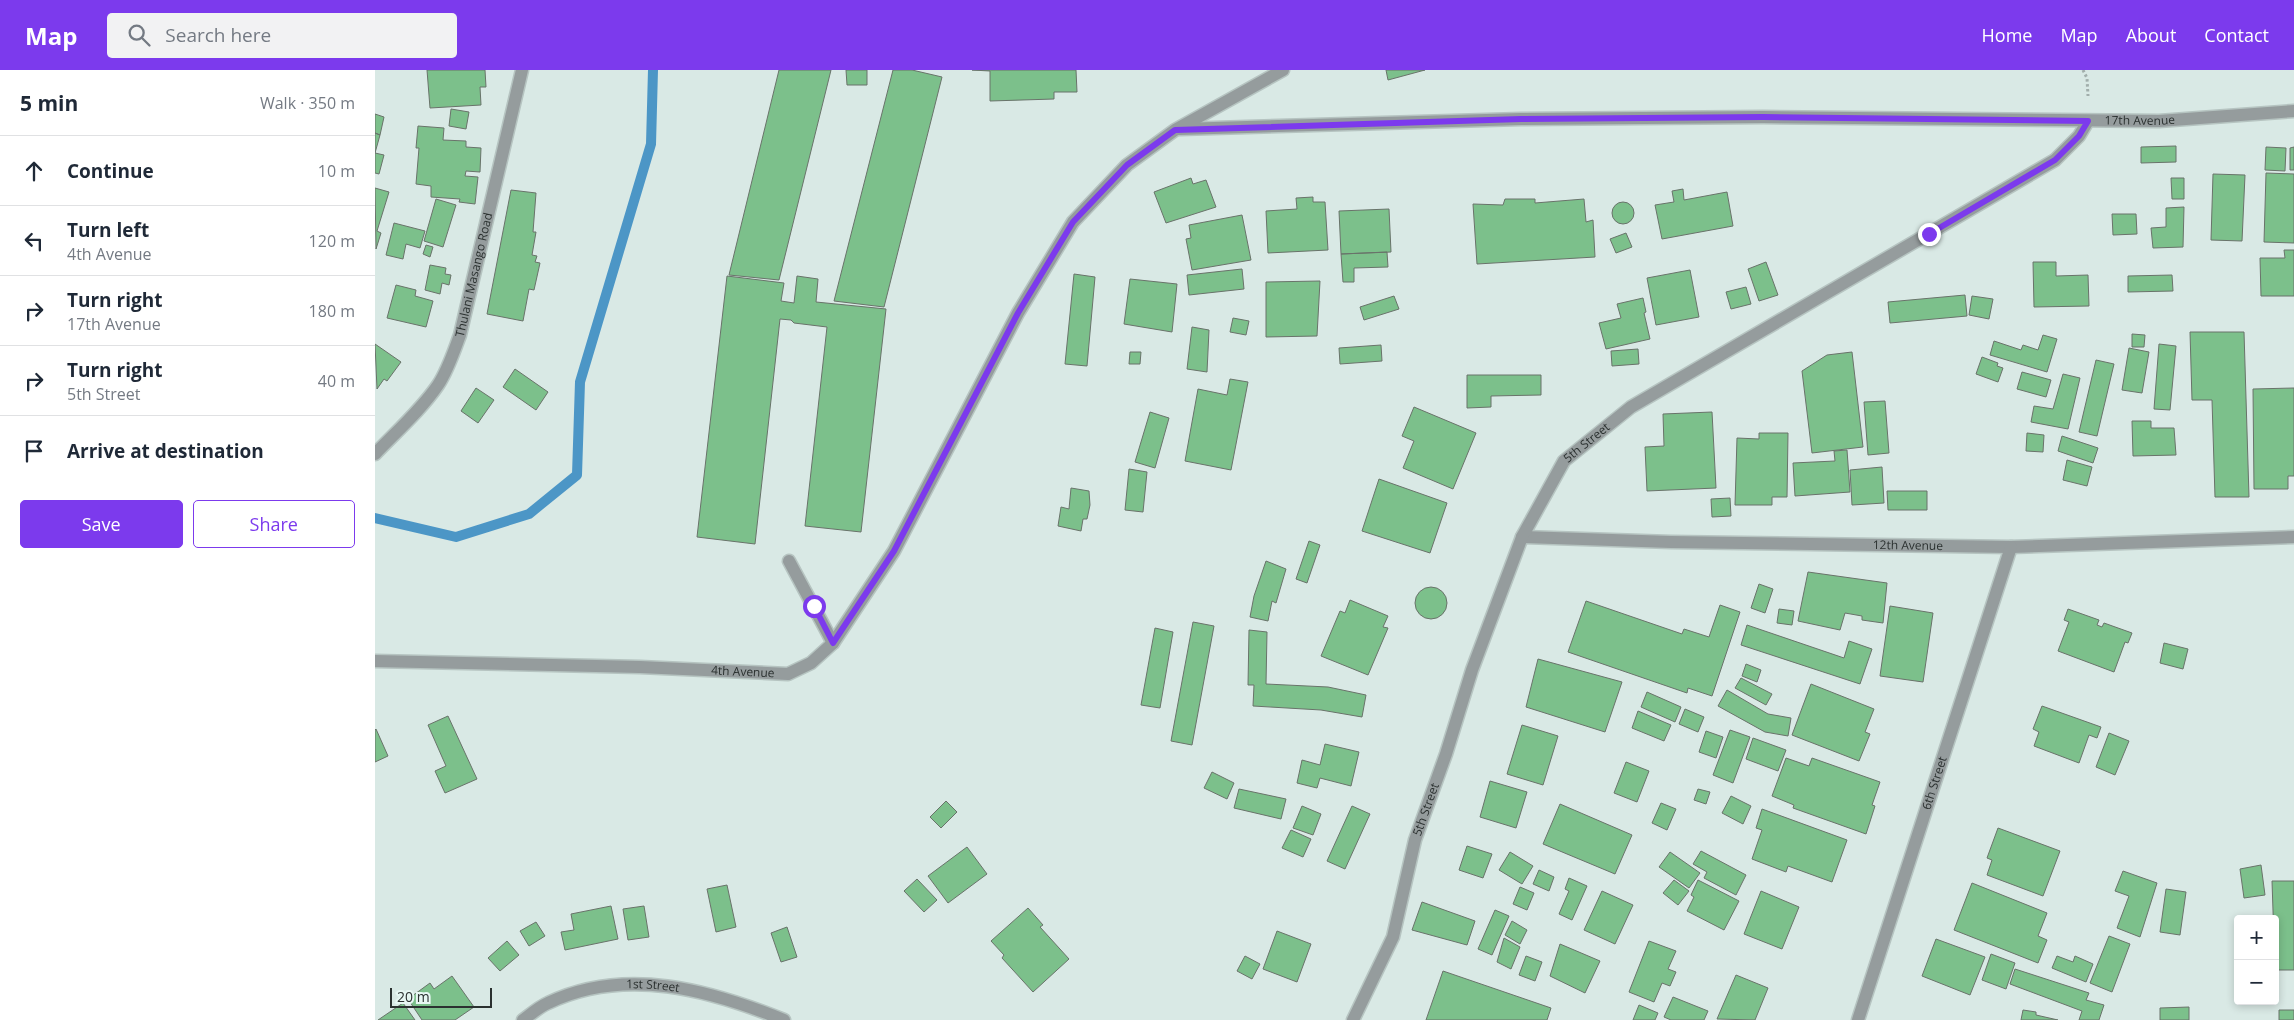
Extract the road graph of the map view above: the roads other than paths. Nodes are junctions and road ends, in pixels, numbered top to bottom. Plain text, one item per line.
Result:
1 (522, 70) edge
2 (1283, 70) edge
3 (2294, 111) edge
4 (2088, 121) junction
5 (1175, 130) junction
6 (375, 454) edge
7 (1522, 537) junction
8 (2294, 537) edge
9 (2011, 547) junction
10 (789, 561) dead end
11 (833, 643) junction
12 (375, 661) edge
13 (523, 1020) edge
14 (784, 1020) edge
15 (1353, 1020) edge
16 (1858, 1020) edge

1 - 6 street, Thulani Masango Road
2 - 5 street, 4th Avenue
3 - 4 street, 17th Avenue
4 - 5 street, 17th Avenue
4 - 7 street, 5th Street
5 - 11 street, 4th Avenue
7 - 9 street, 12th Avenue
7 - 15 street, 5th Street
8 - 9 street, 12th Avenue
9 - 16 street, 6th Street
10 - 11 street
11 - 12 street, 4th Avenue
13 - 14 street, 1st Street

